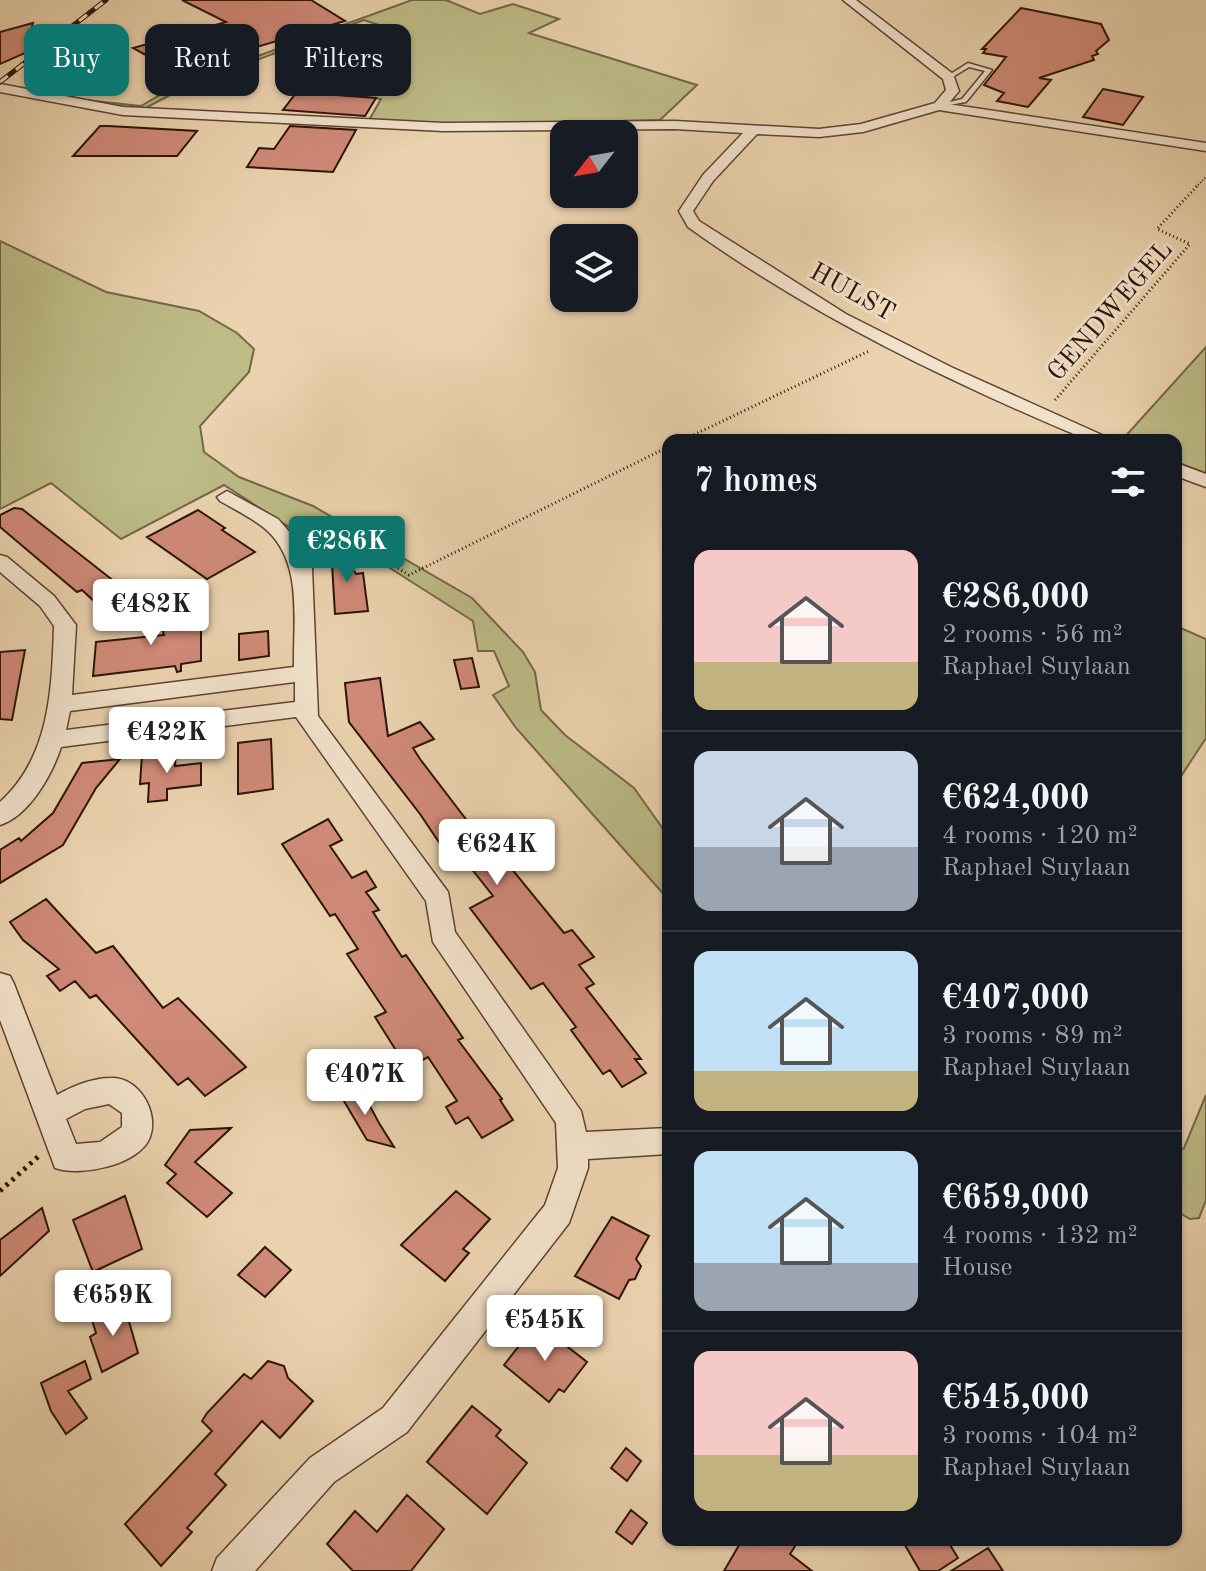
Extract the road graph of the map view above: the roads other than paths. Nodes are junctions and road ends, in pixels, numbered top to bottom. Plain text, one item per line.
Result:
1 (849, 0) edge
2 (949, 77) junction
3 (0, 88) edge
4 (939, 106) junction
5 (753, 130) junction
6 (1206, 147) edge
7 (1091, 434) edge
8 (1182, 471) edge
9 (1206, 481) edge
10 (227, 497) dead end
11 (0, 561) edge
12 (22, 581) junction
13 (0, 592) edge
14 (306, 673) junction
15 (61, 704) junction
16 (307, 708) junction
17 (54, 740) junction
18 (0, 816) edge
19 (0, 984) edge
20 (54, 1126) road end
21 (662, 1141) edge
22 (573, 1146) junction
23 (230, 1571) edge

1 - 2 street
2 - 4 street
2 - 4 lane
3 - 5 street
4 - 5 street
4 - 6 street
5 - 7 street, HULST
8 - 9 street
10 - 14 street
11 - 12 street
12 - 13 street
12 - 15 street
14 - 15 street
14 - 16 street
15 - 17 street
16 - 17 street
16 - 22 street
17 - 18 street
19 - 20 street
21 - 22 street
22 - 23 street

